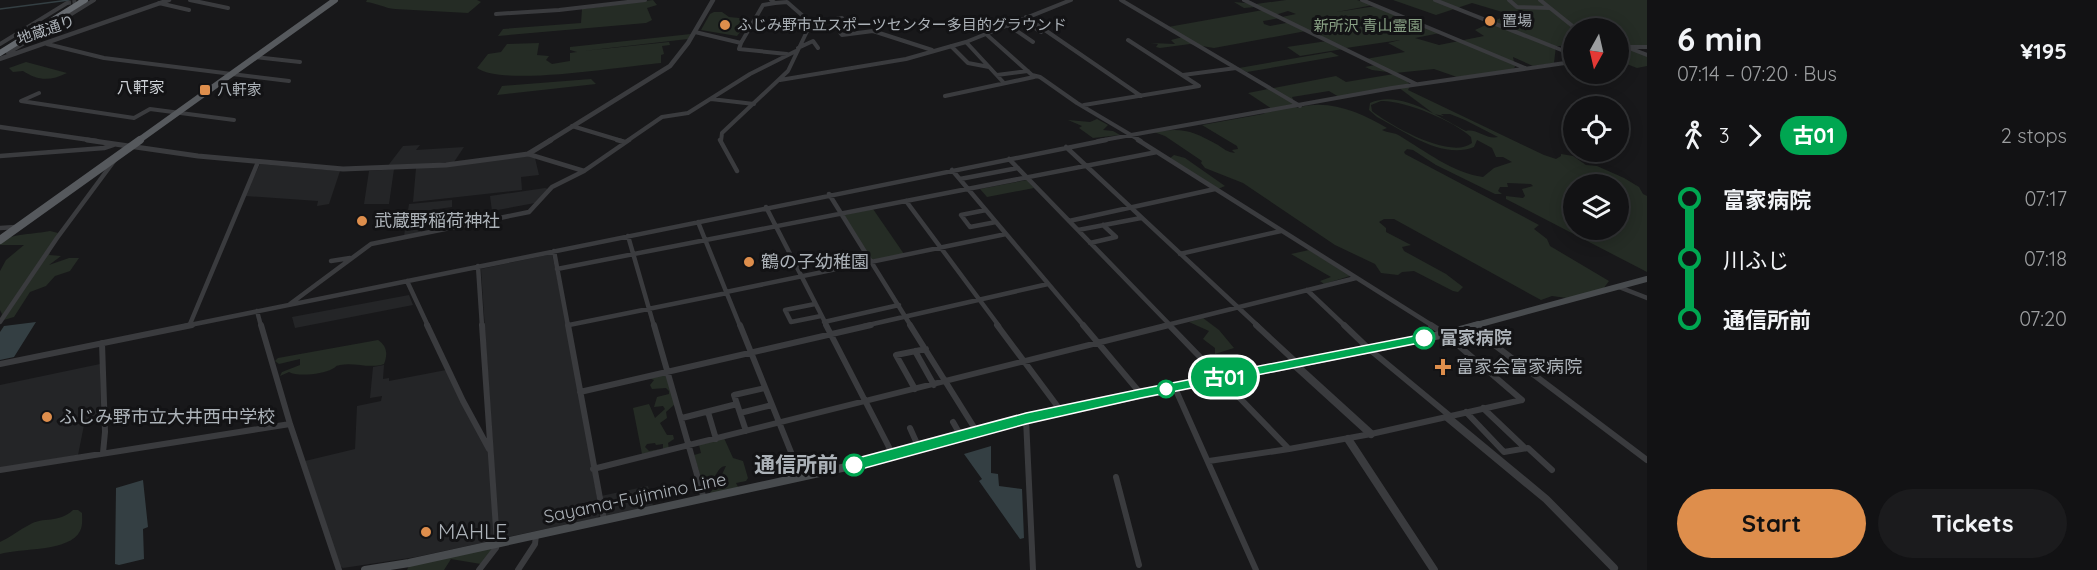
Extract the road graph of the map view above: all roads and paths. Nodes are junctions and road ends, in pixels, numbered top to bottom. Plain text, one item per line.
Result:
1 (85, 0) edge
2 (94, 0) edge
3 (169, 0) edge
4 (190, 0) edge
5 (335, 0) edge
6 (645, 0) edge
7 (713, 0) edge
8 (1071, 0) edge
9 (1121, 0) edge
10 (1244, 0) edge
11 (1362, 0) edge
12 (1434, 0) edge
13 (1509, 0) edge
14 (1540, 0) edge
15 (74, 1) edge
16 (773, 1) edge
17 (159, 3) junction
18 (228, 8) dead end
19 (1550, 8) junction
20 (189, 10) dead end
21 (496, 14) dead end
22 (842, 18) dead end
23 (1024, 18) junction
24 (1563, 18) edge
25 (830, 20) junction
26 (811, 23) junction
27 (1008, 25) junction
28 (695, 32) junction
29 (1041, 32) dead end
30 (986, 34) junction
31 (1128, 40) dead end
32 (50, 42) junction
33 (966, 42) junction
34 (1033, 42) dead end
35 (741, 43) junction
36 (0, 46) edge
37 (951, 46) junction
38 (1629, 47) edge
39 (1647, 47) edge
40 (818, 48) dead end
41 (1629, 48) edge
42 (797, 50) junction
43 (933, 51) junction
44 (1563, 51) edge
45 (0, 53) edge
46 (789, 54) junction
47 (1647, 55) edge
48 (253, 57) junction
49 (0, 60) edge
50 (300, 62) dead end
51 (1563, 63) edge
52 (989, 67) junction
53 (1236, 68) junction
54 (1527, 69) junction
55 (1028, 71) junction
56 (229, 74) junction
57 (996, 75) junction
58 (1183, 75) junction
59 (1036, 76) junction
60 (780, 80) junction
61 (289, 81) dead end
62 (1004, 83) junction
63 (1418, 84) junction
64 (39, 93) dead end
65 (945, 96) dead end
66 (1141, 96) junction
67 (711, 99) junction
68 (754, 104) junction
69 (1082, 105) junction
70 (1300, 106) junction
71 (176, 112) junction
72 (234, 120) dead end
73 (572, 126) junction
74 (1, 128) edge
75 (1130, 136) junction
76 (626, 142) junction
77 (113, 145) junction
78 (129, 146) junction
79 (1066, 147) junction
80 (1157, 152) junction
81 (528, 154) junction
82 (0, 156) edge
83 (115, 156) junction
84 (1009, 159) junction
85 (258, 162) junction
86 (1086, 166) junction
87 (1018, 168) junction
88 (952, 170) junction
89 (584, 171) junction
90 (737, 171) dead end
91 (1028, 178) junction
92 (960, 179) junction
93 (968, 189) junction
94 (1215, 189) junction
95 (829, 194) junction
96 (906, 201) junction
97 (766, 207) junction
98 (1129, 208) junction
99 (986, 210) junction
100 (842, 214) junction
101 (1141, 218) junction
102 (1069, 221) junction
103 (698, 222) junction
104 (996, 222) junction
105 (1103, 225) junction
106 (18, 227) junction
107 (776, 227) junction
108 (0, 228) edge
109 (1078, 230) junction
110 (1282, 231) junction
111 (1006, 234) junction
112 (628, 236) junction
113 (0, 240) edge
114 (706, 240) junction
115 (1090, 243) junction
116 (940, 247) junction
117 (554, 251) junction
118 (634, 254) junction
119 (1180, 254) junction
120 (352, 258) junction
121 (330, 261) dead end
122 (872, 261) junction
123 (478, 266) junction
124 (557, 269) junction
125 (801, 277) junction
126 (1356, 278) junction
127 (1647, 279) edge
128 (407, 281) junction
129 (1048, 284) junction
130 (1619, 287) junction
131 (1307, 290) junction
132 (726, 292) junction
133 (1647, 298) edge
134 (979, 301) junction
135 (289, 304) junction
136 (815, 304) junction
137 (898, 305) junction
138 (650, 308) junction
139 (1238, 308) junction
140 (0, 311) edge
141 (8, 311) junction
142 (257, 311) junction
143 (906, 317) junction
144 (822, 319) junction
145 (0, 322) edge
146 (190, 324) junction
147 (569, 325) junction
148 (1169, 325) junction
149 (1472, 328) junction
150 (830, 334) junction
151 (1445, 334) junction
152 (102, 343) junction
153 (1099, 343) junction
154 (926, 349) junction
155 (1369, 349) junction
156 (915, 351) junction
157 (751, 352) junction
158 (1024, 362) junction
159 (0, 363) edge
160 (1296, 363) junction
161 (669, 371) junction
162 (1220, 378) junction
163 (946, 382) junction
164 (934, 385) junction
165 (1174, 387) junction
166 (765, 388) junction
167 (915, 389) junction
168 (580, 392) junction
169 (1141, 394) junction
170 (865, 402) junction
171 (737, 404) junction
172 (772, 405) junction
173 (1483, 408) junction
174 (1061, 411) junction
175 (708, 412) junction
176 (1466, 412) junction
177 (740, 413) junction
178 (1448, 416) junction
179 (682, 418) junction
180 (1026, 419) junction
181 (953, 422) dead end
182 (779, 423) junction
183 (290, 424) junction
184 (910, 428) dead end
185 (746, 431) junction
186 (977, 432) junction
187 (1371, 434) junction
188 (961, 436) junction
189 (716, 439) junction
190 (1348, 439) junction
191 (689, 445) junction
192 (919, 448) junction
193 (1525, 448) junction
194 (1289, 449) junction
195 (490, 452) junction
196 (1504, 452) junction
197 (103, 453) junction
198 (1493, 454) junction
199 (892, 455) junction
200 (1647, 460) edge
201 (1209, 461) junction
202 (593, 469) junction
203 (0, 470) edge
204 (1552, 470) dead end
205 (801, 477) junction
206 (1116, 477) dead end
207 (704, 499) junction
208 (604, 520) junction
209 (536, 535) junction
210 (497, 543) junction
211 (1139, 565) dead end
212 (1614, 568) dead end
213 (339, 570) edge
214 (365, 570) edge
215 (478, 570) edge
216 (518, 570) edge
217 (1033, 570) edge
218 (1256, 570) edge
219 (1434, 570) edge

1 - 45 highway
2 - 32 street
3 - 17 street, 地蔵通り
4 - 18 street
5 - 48 main road
6 - 21 street
7 - 28 street
8 - 23 street
9 - 53 street
10 - 63 street
11 - 54 street
12 - 44 street
13 - 19 street
14 - 19 street
15 - 36 street
15 - 36 highway
16 - 26 street
16 - 35 street
17 - 20 street
17 - 32 street, 地蔵通り
19 - 24 street
22 - 25 street
23 - 27 street
23 - 29 street
23 - 66 street
25 - 26 street
25 - 43 street
26 - 42 street
27 - 30 street
27 - 34 street
28 - 35 street
28 - 73 street
30 - 33 street
30 - 55 street
31 - 58 street
32 - 49 street, 地蔵通り
32 - 56 street
33 - 37 street
33 - 52 street
35 - 46 street
37 - 43 street
37 - 52 street
38 - 39 street
40 - 42 street
41 - 47 street
42 - 46 street
42 - 60 street
43 - 60 street
46 - 67 street
48 - 50 street
48 - 56 main road
51 - 54 street
52 - 57 street
53 - 58 street
53 - 70 street
54 - 63 street
55 - 57 street
55 - 59 street
56 - 61 street
56 - 71 main road
57 - 62 street
58 - 66 street
59 - 62 street
59 - 69 street
60 - 68 street
62 - 65 street
63 - 70 street
64 - 71 street
66 - 69 street
67 - 68 street
67 - 76 street
68 - 90 street
69 - 75 street
70 - 75 street
71 - 72 street
71 - 78 main road
73 - 76 street
73 - 81 street
74 - 77 street
75 - 79 street
75 - 80 street
76 - 89 street
77 - 78 street
77 - 82 street
78 - 83 main road
78 - 85 street
79 - 84 street
79 - 86 street
80 - 86 street
80 - 94 street
81 - 85 street
81 - 89 street
83 - 106 main road
83 - 141 street
84 - 87 street
84 - 88 street
85 - 146 street
86 - 91 street
86 - 98 street
87 - 91 street
87 - 92 street
88 - 92 street
88 - 95 street
89 - 120 street
91 - 93 street
91 - 102 street
92 - 93 street
93 - 96 street
93 - 99 street
94 - 98 street
94 - 110 street
95 - 97 street
95 - 100 street
96 - 100 street
96 - 116 street
97 - 103 street
97 - 107 street
98 - 101 street
98 - 102 street
99 - 104 street
99 - 104 street
100 - 107 street
100 - 122 street
101 - 105 street
101 - 119 street
102 - 109 street
103 - 112 street
103 - 114 street
104 - 111 street
105 - 109 street
105 - 115 street
106 - 108 street
106 - 113 main road
107 - 114 street
107 - 125 street
109 - 115 street
110 - 119 street
110 - 126 street
111 - 116 street
111 - 129 street
112 - 117 street
112 - 118 street
114 - 118 street
114 - 132 street
115 - 148 street
116 - 122 street
116 - 134 street
117 - 123 street
117 - 124 street
118 - 124 street
118 - 138 street
119 - 139 street
120 - 121 street
120 - 135 street
122 - 125 street
122 - 137 street
123 - 128 street
123 - 195 street
124 - 147 street
125 - 132 street
125 - 136 street
126 - 131 street
126 - 151 street
127 - 130 main road, Sayama-Fujimino Line
128 - 135 street
128 - 195 street
129 - 134 street
129 - 153 street
130 - 133 street
130 - 149 main road, Sayama-Fujimino Line
131 - 139 street
131 - 155 street
132 - 138 street
132 - 157 street
134 - 143 street
134 - 158 street
135 - 142 street
136 - 144 street
136 - 144 street
137 - 143 street
137 - 144 street
138 - 147 street
138 - 161 street
139 - 148 street
139 - 160 street
140 - 141 street
141 - 145 street
142 - 146 street
142 - 183 street
143 - 150 street
143 - 154 street
144 - 150 street
146 - 152 street
147 - 168 street
148 - 153 street
148 - 162 street
149 - 151 main road, Sayama-Fujimino Line
149 - 200 street
150 - 157 street
150 - 170 street
151 - 155 main road, Sayama-Fujimino Line
151 - 173 street
152 - 159 street
152 - 197 street
153 - 158 street
153 - 169 street
154 - 156 street
154 - 163 street
155 - 160 main road, Sayama-Fujimino Line
155 - 178 street
156 - 164 street
156 - 167 street
157 - 161 street
157 - 166 street
158 - 163 street
158 - 174 street
160 - 162 main road, Sayama-Fujimino Line
160 - 187 street
161 - 168 street
161 - 179 street
162 - 165 main road, Sayama-Fujimino Line
162 - 194 street
163 - 164 street
163 - 186 street
164 - 167 street
165 - 169 main road, Sayama-Fujimino Line
165 - 201 street
166 - 171 street
166 - 172 street
167 - 170 street
168 - 202 street
169 - 174 main road, Sayama-Fujimino Line
170 - 182 street
170 - 199 street
171 - 175 street
171 - 177 street
172 - 177 street
172 - 182 street
173 - 176 street
173 - 193 street
174 - 180 main road, Sayama-Fujimino Line
175 - 179 street
175 - 189 street
176 - 178 street
176 - 196 street
177 - 185 street
178 - 187 street
178 - 198 street
179 - 191 street
180 - 186 main road, Sayama-Fujimino Line
180 - 217 street
181 - 188 street
182 - 185 street
182 - 205 street
183 - 197 street
183 - 213 street
184 - 192 street
185 - 189 street
186 - 188 main road, Sayama-Fujimino Line
187 - 190 street
188 - 192 main road, Sayama-Fujimino Line
189 - 191 street
190 - 194 street
190 - 219 street
191 - 202 street
191 - 207 street
192 - 199 main road, Sayama-Fujimino Line
193 - 196 street
193 - 204 street
194 - 201 street
195 - 210 street
196 - 198 street
197 - 203 street
198 - 212 street
199 - 205 main road, Sayama-Fujimino Line
201 - 218 street
202 - 208 street
205 - 207 main road, Sayama-Fujimino Line
206 - 211 street
207 - 208 main road, Sayama-Fujimino Line
208 - 209 main road, Sayama-Fujimino Line
209 - 210 main road, Sayama-Fujimino Line
209 - 216 street
210 - 214 main road, Sayama-Fujimino Line
210 - 215 street

